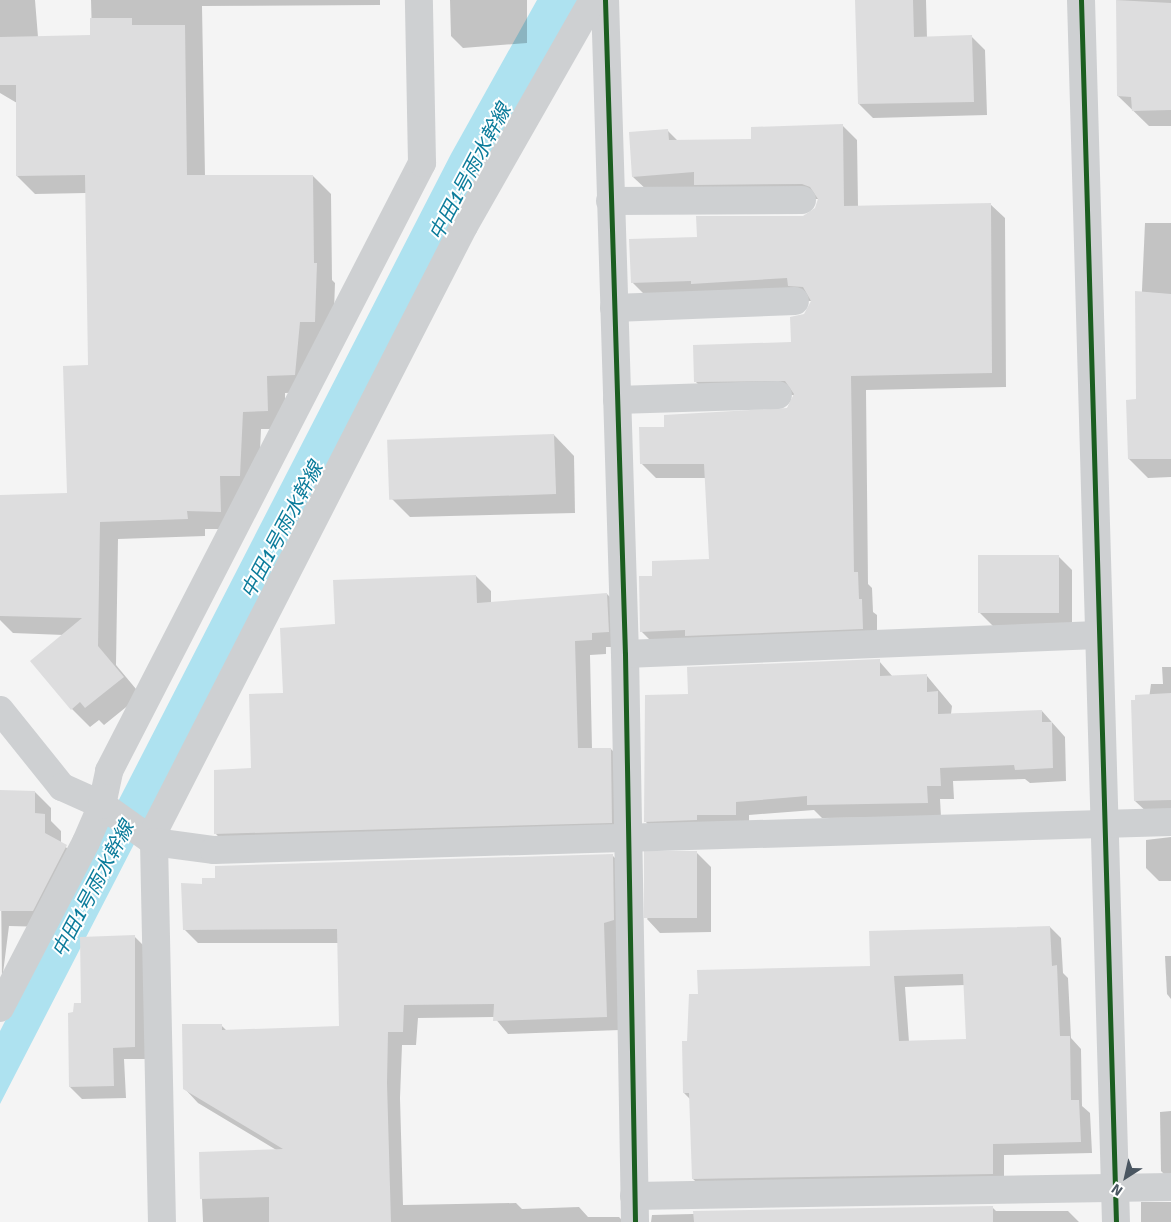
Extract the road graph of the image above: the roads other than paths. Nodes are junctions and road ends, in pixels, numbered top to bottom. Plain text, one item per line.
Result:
1 (419, 0) edge
2 (593, 0) edge
3 (605, 0) edge
4 (1081, 0) edge
5 (802, 200) dead end
6 (610, 201) junction
7 (795, 300) dead end
8 (614, 308) junction
9 (778, 394) dead end
10 (617, 400) junction
11 (1098, 635) junction
12 (625, 654) junction
13 (0, 710) edge
14 (102, 804) junction
15 (1171, 822) edge
16 (1103, 824) junction
17 (626, 838) junction
18 (152, 841) junction
19 (0, 1008) edge
20 (1171, 1187) edge
21 (1115, 1188) junction
22 (634, 1209) edge
23 (162, 1222) edge
24 (1116, 1222) edge

1 - 14 street
2 - 18 street
3 - 6 street
4 - 11 street
5 - 6 street
6 - 8 street
7 - 8 street
8 - 10 street
9 - 10 street
10 - 12 street
11 - 12 street
11 - 16 street
12 - 17 street
13 - 14 street
14 - 18 street
14 - 19 street
15 - 16 street
16 - 17 street
16 - 21 street
17 - 18 street
17 - 22 street
18 - 23 street
20 - 21 street
21 - 22 street
21 - 24 street

